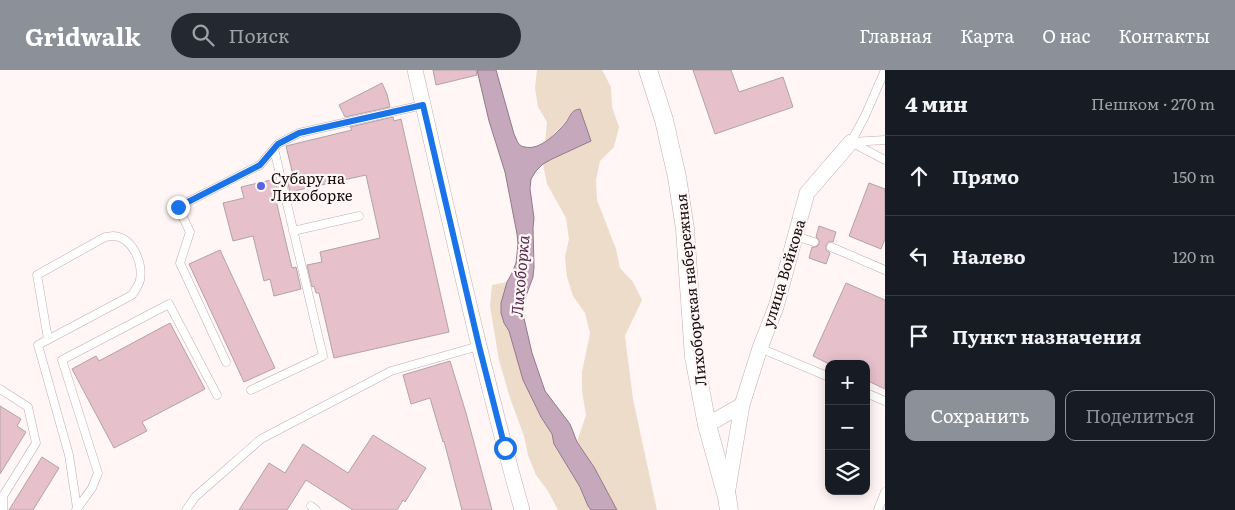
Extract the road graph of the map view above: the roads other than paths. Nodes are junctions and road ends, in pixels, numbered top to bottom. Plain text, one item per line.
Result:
1 (415, 70) edge
2 (648, 70) edge
3 (885, 70) edge
4 (423, 105) junction
5 (885, 140) edge
6 (851, 142) junction
7 (274, 149) junction
8 (885, 160) edge
9 (359, 216) dead end
10 (293, 231) junction
11 (795, 236) junction
12 (814, 242) dead end
13 (831, 247) dead end
14 (885, 270) edge
15 (48, 339) junction
16 (479, 346) junction
17 (760, 348) junction
18 (226, 362) dead end
19 (825, 375) edge
20 (0, 389) edge
21 (251, 390) dead end
22 (217, 395) dead end
23 (870, 395) edge
24 (885, 401) edge
25 (742, 405) junction
26 (707, 425) junction
27 (885, 492) edge
28 (728, 503) edge
29 (77, 509) edge
30 (2, 510) edge
31 (186, 510) edge
32 (522, 510) edge
33 (878, 510) edge

1 - 4 street
2 - 26 street, Лихоборская набережная
3 - 6 lane, улица Войкова
4 - 7 lane
4 - 16 street
5 - 6 lane
6 - 8 lane
6 - 11 street, улица Войкова
7 - 10 lane
7 - 18 lane
9 - 10 lane
10 - 21 lane
11 - 12 lane
11 - 17 street, улица Войкова
13 - 14 lane
15 - 15 lane
15 - 29 lane
16 - 31 lane
16 - 32 street
17 - 19 lane
17 - 25 street, улица Войкова
20 - 30 lane
22 - 29 lane
23 - 24 lane
25 - 26 street
25 - 28 street, улица Войкова
26 - 28 street, Лихоборская набережная
27 - 33 lane

